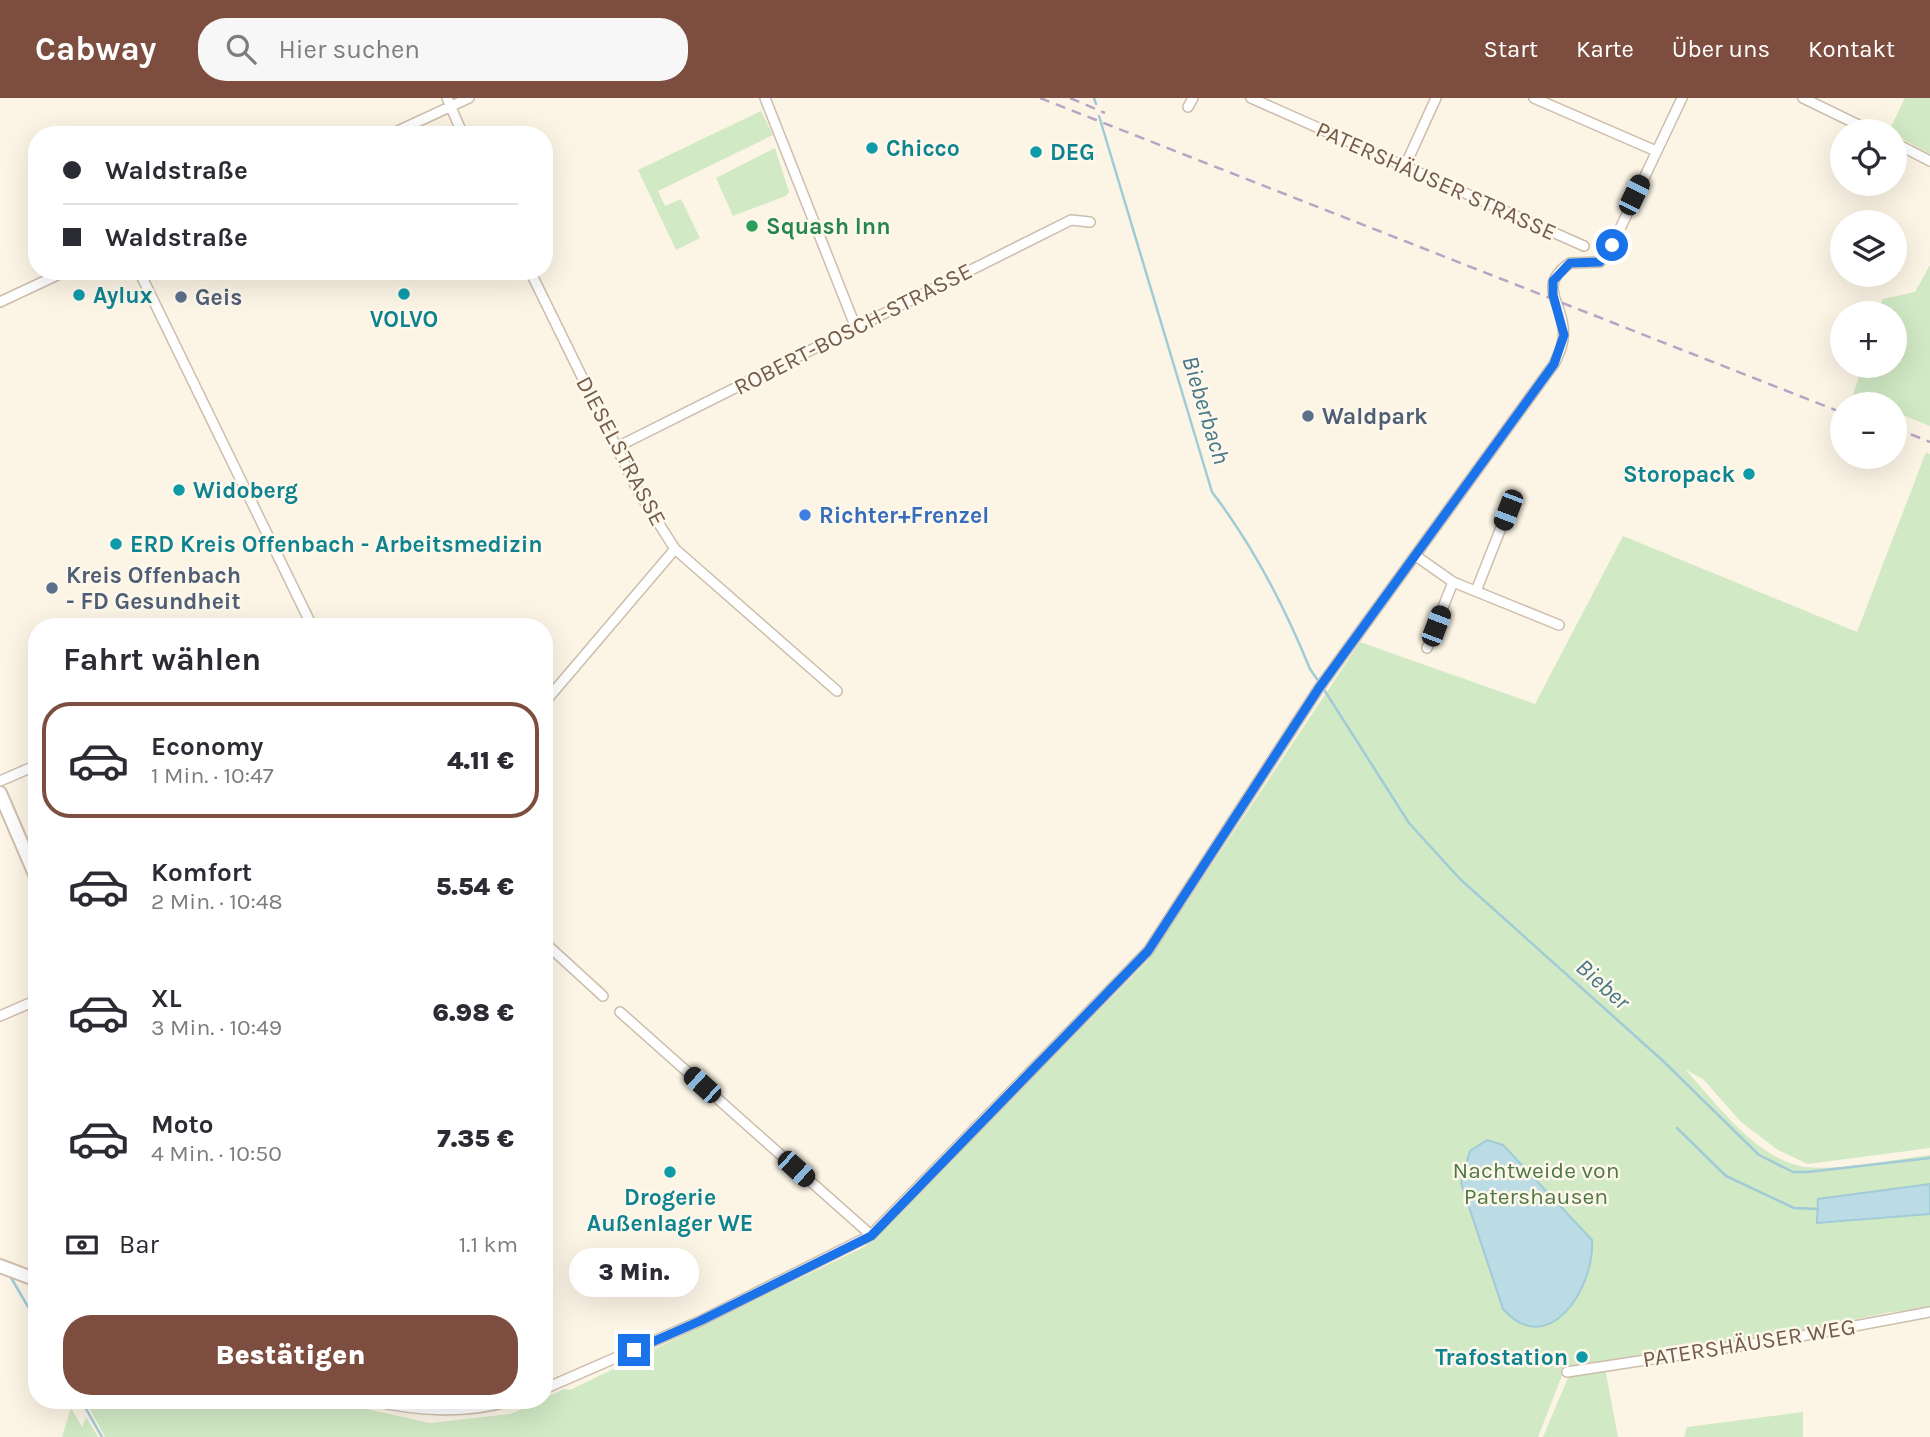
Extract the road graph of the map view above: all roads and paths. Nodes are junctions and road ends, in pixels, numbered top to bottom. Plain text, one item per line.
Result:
1 (469, 98) edge
2 (765, 98) edge
3 (1251, 98) edge
4 (1436, 98) edge
5 (1534, 98) edge
6 (1682, 98) edge
7 (1803, 98) edge
8 (448, 103) edge
9 (1846, 119) edge
10 (405, 126) edge
11 (459, 126) edge
12 (1907, 149) edge
13 (1656, 151) junction
14 (1930, 160) edge
15 (1405, 166) junction
16 (1090, 222) dead end
17 (1584, 246) dead end
18 (47, 280) edge
19 (143, 280) edge
20 (534, 280) edge
21 (0, 302) edge
22 (856, 328) junction
23 (617, 447) junction
24 (1508, 510) dead end
25 (675, 549) junction
26 (1416, 556) junction
27 (1453, 582) junction
28 (1476, 591) junction
29 (308, 618) edge
30 (1559, 625) dead end
31 (1427, 648) dead end
32 (837, 691) dead end
33 (553, 692) edge
34 (28, 769) edge
35 (0, 781) edge
36 (0, 793) edge
37 (28, 858) edge
38 (553, 950) edge
39 (603, 996) dead end
40 (28, 1004) edge
41 (620, 1012) dead end
42 (0, 1016) edge
43 (871, 1236) junction
44 (3, 1268) edge
45 (28, 1277) edge
46 (1930, 1312) edge
47 (1567, 1372) dead end
48 (553, 1385) edge
49 (427, 1409) edge
50 (474, 1409) edge

1 - 8 street
2 - 22 street
3 - 15 street, PATERSHÄUSER STRASSE
4 - 15 street
5 - 13 street
6 - 13 street
7 - 9 street
8 - 10 street
8 - 11 street
12 - 14 street
13 - 26 street
15 - 17 street, PATERSHÄUSER STRASSE
16 - 22 street, ROBERT-BOSCH-STRASSE
18 - 21 street
19 - 29 street
20 - 23 street, DIESELSTRASSE
22 - 23 street, ROBERT-BOSCH-STRASSE
23 - 25 street, DIESELSTRASSE
24 - 28 street
25 - 32 street, DIESELSTRASSE
25 - 33 street
26 - 27 street
26 - 43 street
27 - 28 street
27 - 31 street
28 - 30 street
34 - 35 street
36 - 37 street
38 - 39 street
40 - 42 street
41 - 43 street
43 - 48 street
44 - 45 street
46 - 47 street, PATERSHÄUSER WEG
49 - 50 street

